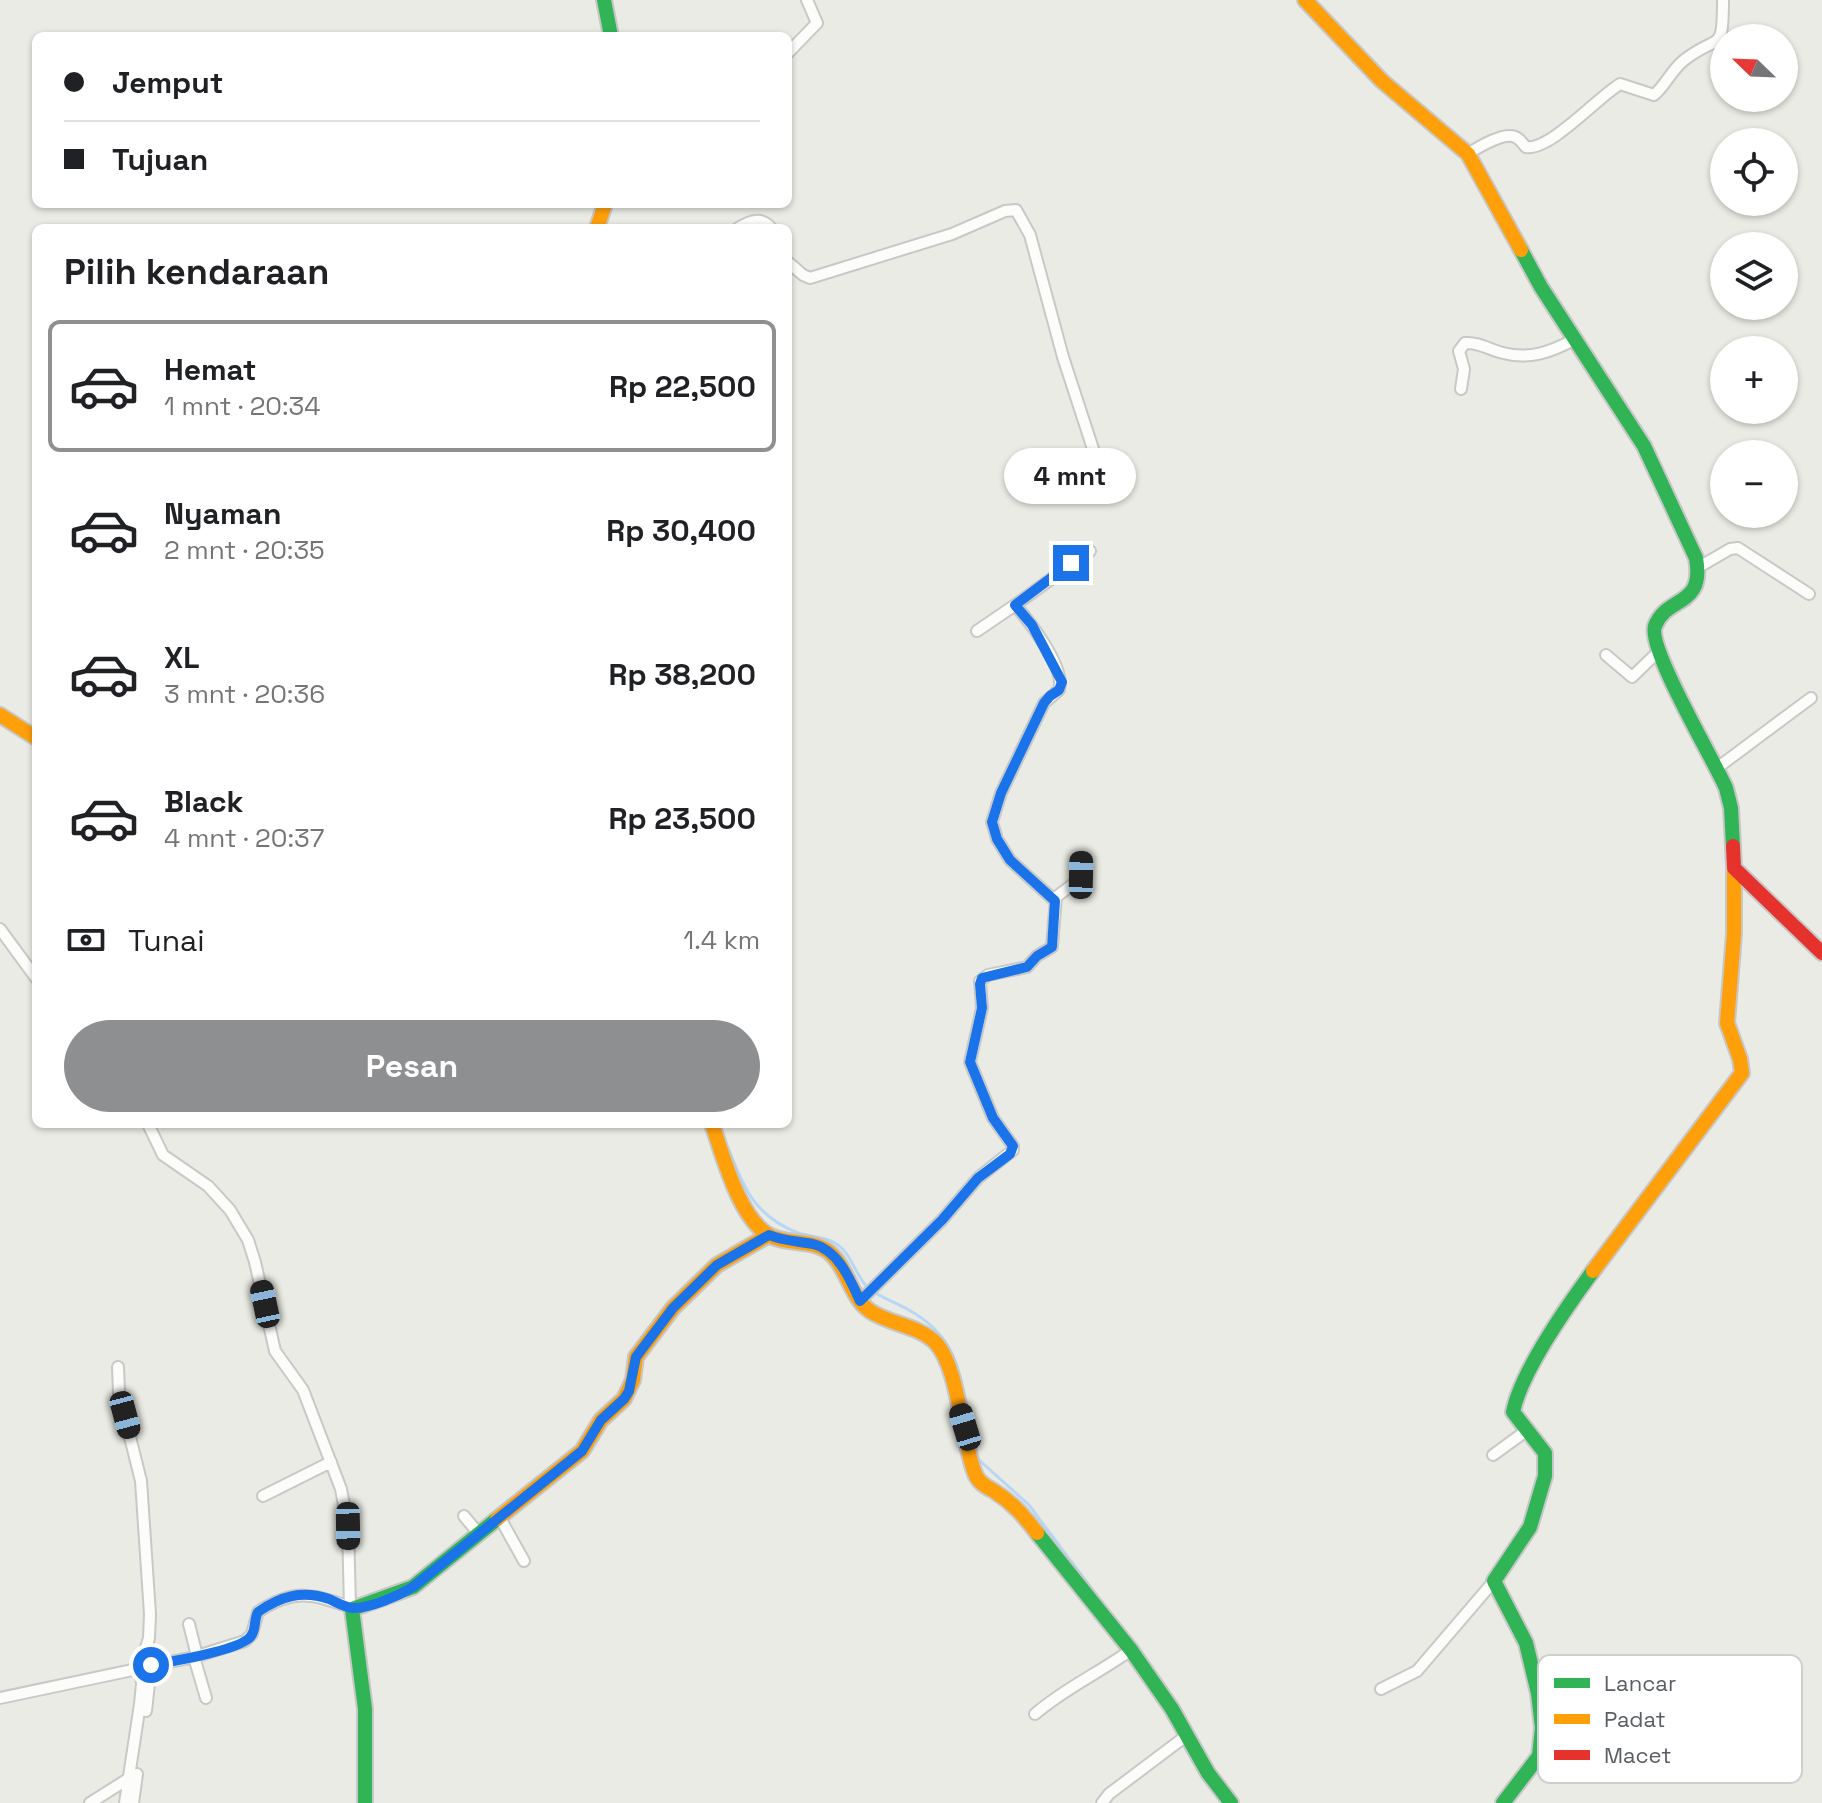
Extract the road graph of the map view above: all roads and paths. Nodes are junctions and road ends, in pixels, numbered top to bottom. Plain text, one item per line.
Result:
1 (604, 0) edge
2 (807, 0) edge
3 (1305, 0) edge
4 (1723, 0) edge
5 (610, 32) edge
6 (792, 49) edge
7 (1468, 154) junction
8 (748, 224) edge
9 (767, 224) edge
10 (792, 265) edge
11 (1573, 340) junction
12 (1461, 389) dead end
13 (1094, 452) dead end
14 (1090, 551) dead end
15 (1699, 567) junction
16 (1809, 594) dead end
17 (1015, 605) junction
18 (977, 631) dead end
19 (1659, 651) junction
20 (1606, 655) dead end
21 (1811, 698) dead end
22 (0, 715) edge
23 (32, 735) edge
24 (1717, 768) junction
25 (1081, 858) dead end
26 (1734, 868) junction
27 (1055, 901) junction
28 (0, 929) edge
29 (1822, 953) edge
30 (32, 973) edge
31 (150, 1128) edge
32 (714, 1128) edge
33 (769, 1235) junction
34 (862, 1298) junction
35 (118, 1367) dead end
36 (1526, 1431) junction
37 (1493, 1455) dead end
38 (331, 1462) junction
39 (263, 1496) dead end
40 (464, 1516) dead end
41 (500, 1518) junction
42 (479, 1534) junction
43 (524, 1561) dead end
44 (1494, 1581) junction
45 (351, 1607) junction
46 (189, 1624) dead end
47 (1131, 1650) junction
48 (196, 1657) junction
49 (146, 1667) junction
50 (1381, 1689) dead end
51 (0, 1698) edge
52 (206, 1698) dead end
53 (1538, 1711) edge
54 (1035, 1714) dead end
55 (1186, 1736) junction
56 (1538, 1757) edge
57 (133, 1776) junction
58 (90, 1803) edge
59 (125, 1803) edge
60 (133, 1803) edge
61 (365, 1803) edge
62 (1102, 1803) edge
63 (1231, 1803) edge
64 (1503, 1803) edge

1 - 5 street
2 - 6 street
3 - 7 street
4 - 7 street
7 - 11 street
8 - 9 street
10 - 13 street
11 - 12 street
11 - 15 street
14 - 17 street
15 - 16 street
15 - 19 street
17 - 18 street
17 - 27 street
19 - 20 street
19 - 24 street
21 - 24 street
22 - 23 street
24 - 26 street
25 - 27 street
26 - 29 street
26 - 36 street
27 - 34 street
28 - 30 street
31 - 38 street
32 - 33 street
33 - 34 street
33 - 41 street
34 - 47 street
35 - 49 street
36 - 37 street
36 - 44 street
38 - 39 street
38 - 45 street
40 - 42 street
41 - 42 street
41 - 43 street
42 - 45 street
44 - 50 street
44 - 53 street
45 - 48 street
45 - 61 street
46 - 48 street
47 - 54 street
47 - 55 street
48 - 49 street
48 - 52 street
49 - 51 street
49 - 57 street
55 - 62 street
55 - 63 street
56 - 64 street
57 - 58 street
57 - 59 street
57 - 60 street

